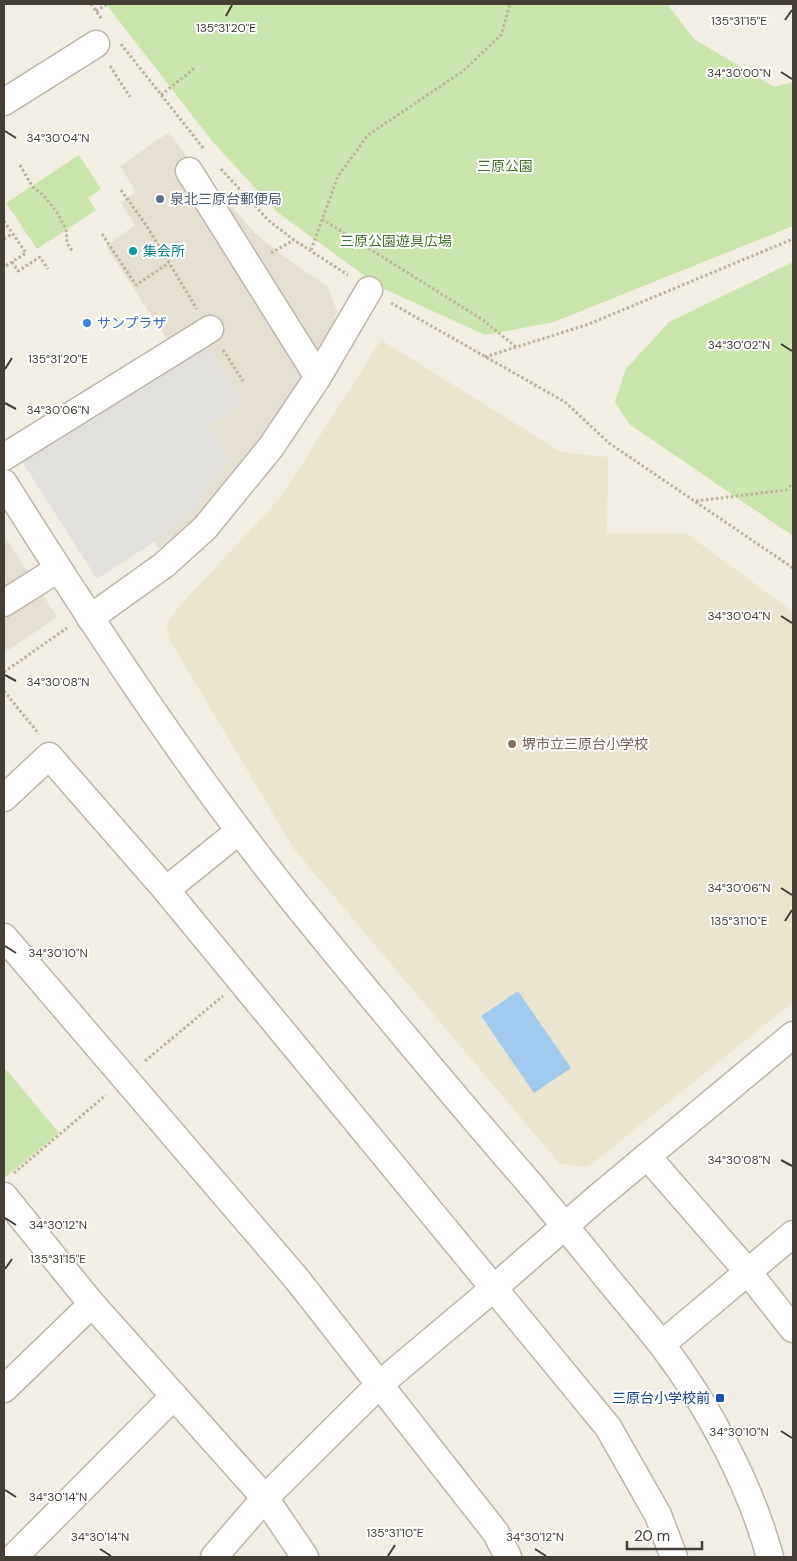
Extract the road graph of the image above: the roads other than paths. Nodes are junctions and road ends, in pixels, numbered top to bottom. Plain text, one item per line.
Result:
1 (105, 34) road end
2 (4, 102) edge
3 (189, 171) dead end
4 (369, 290) road end
5 (210, 329) road end
6 (318, 377) junction
7 (4, 457) edge
8 (4, 483) edge
9 (58, 569) junction
10 (4, 603) edge
11 (80, 622) junction
12 (4, 798) edge
13 (239, 831) junction
14 (166, 890) junction
15 (4, 937) edge
16 (793, 1035) edge
17 (647, 1156) junction
18 (4, 1196) edge
19 (565, 1225) junction
20 (793, 1234) edge
21 (748, 1272) junction
22 (494, 1288) junction
23 (92, 1304) junction
24 (793, 1329) edge
25 (662, 1344) junction
26 (380, 1384) junction
27 (4, 1389) edge
28 (174, 1396) junction
29 (265, 1498) junction
30 (14, 1557) edge
31 (214, 1557) edge
32 (305, 1557) edge
33 (508, 1557) edge
34 (674, 1557) edge
35 (770, 1557) edge

1 - 2 street
3 - 6 street
4 - 6 street
5 - 7 street
6 - 11 street
8 - 9 street
9 - 10 street
9 - 11 street
11 - 13 street
12 - 14 street
13 - 14 street
13 - 19 street
14 - 22 street
15 - 26 street
16 - 17 street
17 - 19 street
17 - 21 street
18 - 23 street
19 - 22 street
19 - 25 street
20 - 21 street
21 - 24 street
21 - 25 street
22 - 26 street
22 - 34 street
23 - 27 street
23 - 28 street
25 - 35 street
26 - 29 street
26 - 33 street
28 - 29 street
28 - 30 street
29 - 31 street
29 - 32 street

